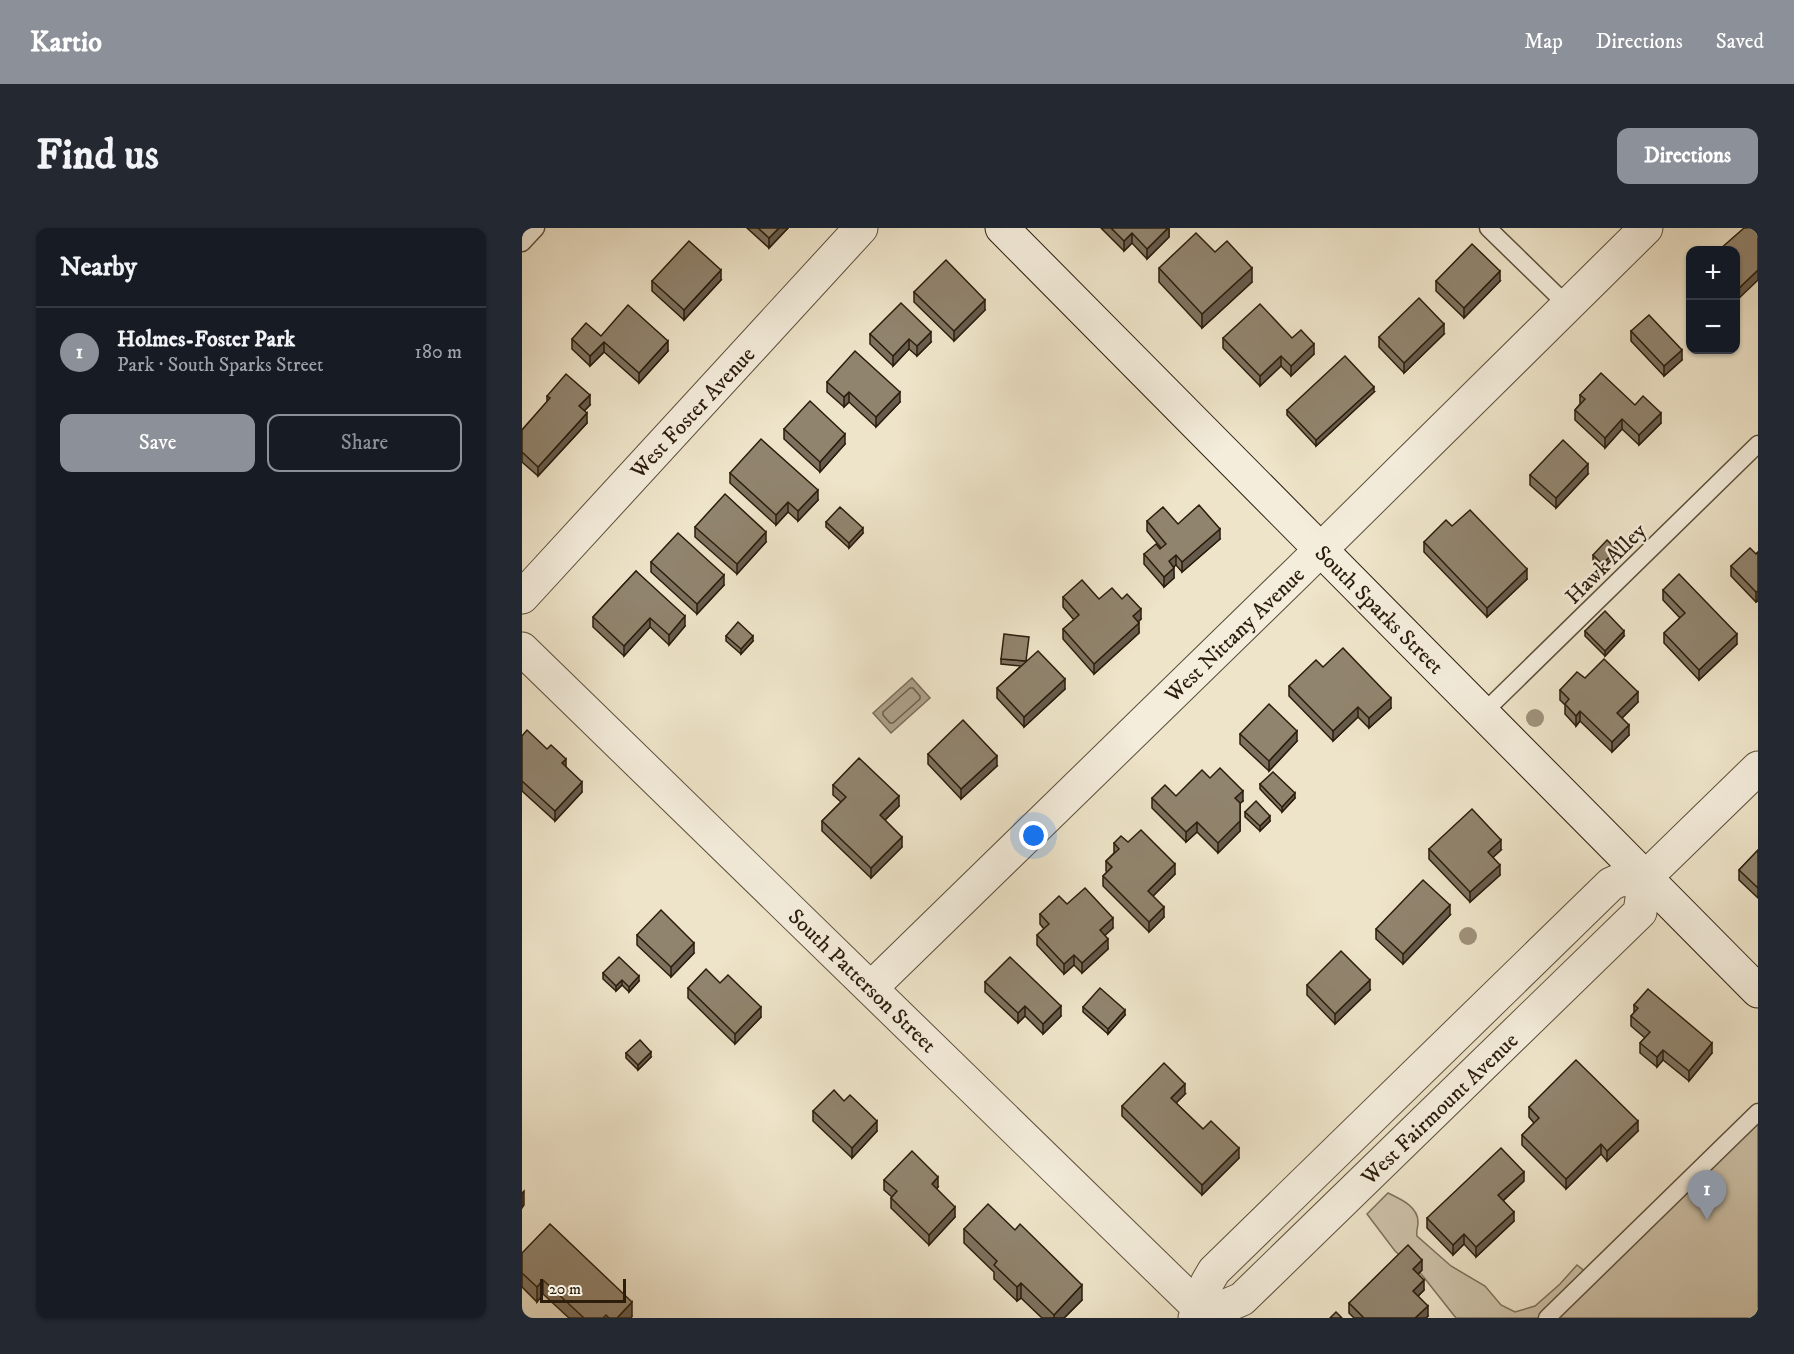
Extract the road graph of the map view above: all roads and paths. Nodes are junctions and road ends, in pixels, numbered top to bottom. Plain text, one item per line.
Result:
1 (536, 228) edge
2 (861, 228) edge
3 (1002, 228) edge
4 (1488, 228) edge
5 (1646, 228) edge
6 (522, 243) edge
7 (1567, 306) junction
8 (1758, 444) edge
9 (1322, 549) junction
10 (522, 597) edge
11 (522, 649) edge
12 (1483, 713) junction
13 (1758, 768) edge
14 (1646, 878) junction
15 (871, 988) junction
16 (1758, 991) edge
17 (1758, 1113) edge
18 (1199, 1314) edge
19 (1547, 1318) edge

1 - 6 lane
2 - 10 street, West Foster Avenue
3 - 9 street, South Sparks Street
4 - 7 lane
5 - 7 street, West Nittany Avenue
7 - 9 street, West Nittany Avenue
8 - 12 lane, Hawk Alley
9 - 12 street, South Sparks Street
9 - 15 street, West Nittany Avenue
11 - 15 street, South Patterson Street
12 - 14 street, South Sparks Street
13 - 14 street
14 - 16 street, South Sparks Street
14 - 18 street, West Fairmount Avenue
15 - 18 street, South Patterson Street
17 - 19 lane

